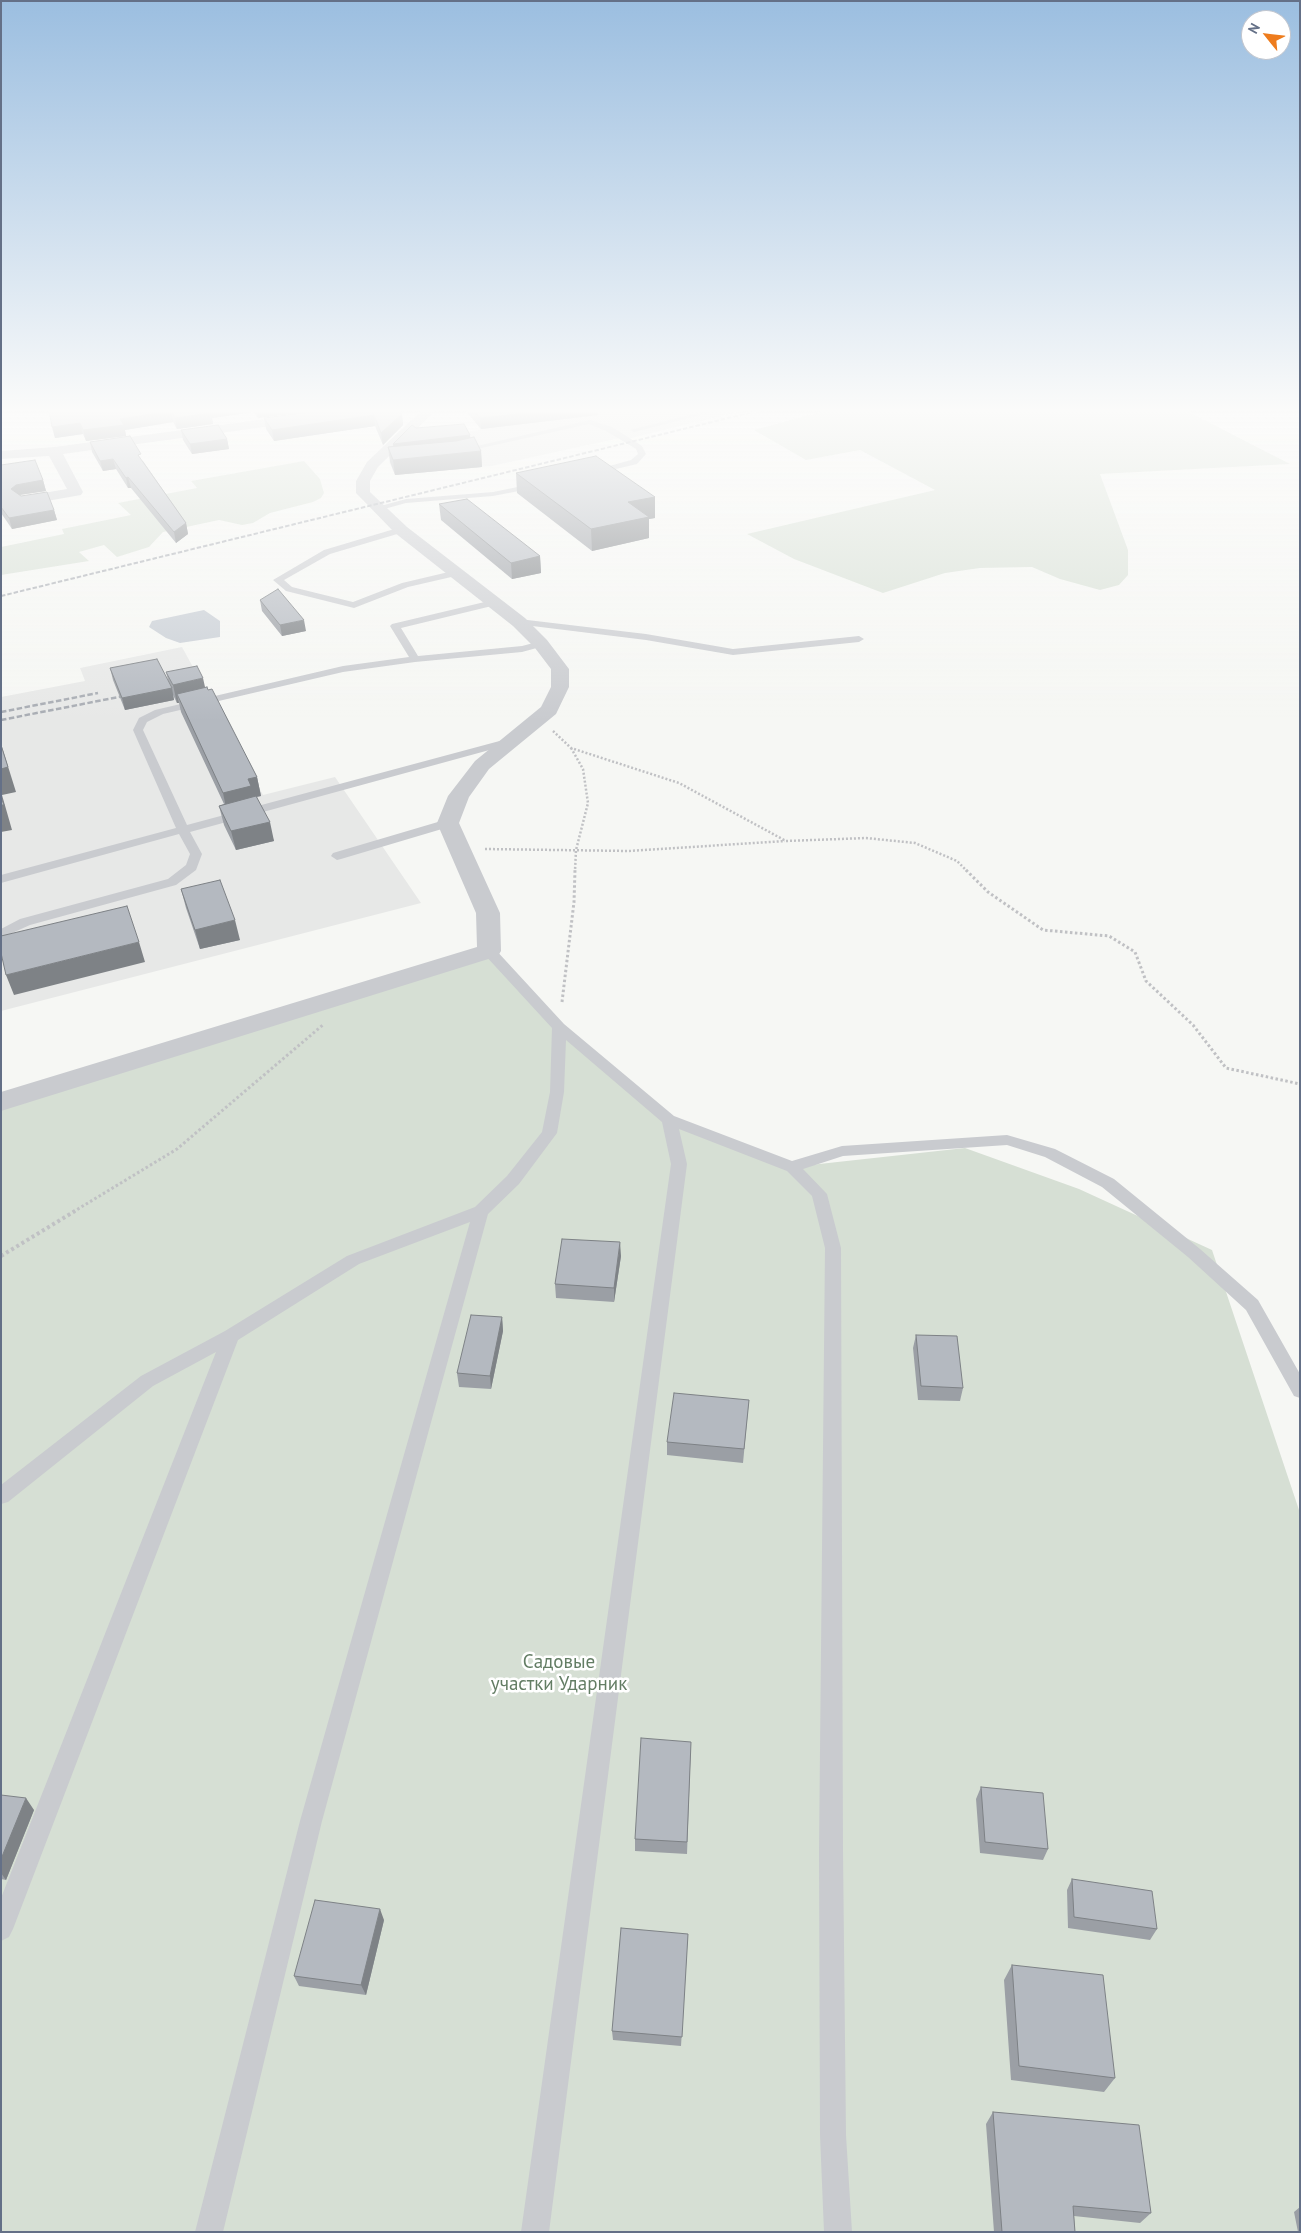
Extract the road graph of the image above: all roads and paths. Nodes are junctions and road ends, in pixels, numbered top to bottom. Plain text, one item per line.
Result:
1 (383, 513) edge
2 (401, 530) junction
3 (456, 573) junction
4 (493, 603) junction
5 (519, 622) junction
6 (859, 639) dead end
7 (541, 644) junction
8 (415, 659) junction
9 (540, 718) junction
10 (511, 741) junction
11 (571, 748) junction
12 (448, 823) junction
13 (183, 830) junction
14 (786, 840) junction
15 (460, 848) junction
16 (576, 850) junction
17 (337, 856) dead end
18 (1, 879) edge
19 (1, 934) edge
20 (489, 951) junction
21 (348, 996) junction
22 (559, 1028) junction
23 (1300, 1084) edge
24 (1, 1102) edge
25 (669, 1120) junction
26 (792, 1167) junction
27 (481, 1211) junction
28 (1, 1256) edge
29 (232, 1336) junction
30 (1300, 1391) edge
31 (1, 1496) edge
32 (1, 1929) edge
33 (209, 2232) edge
34 (535, 2232) edge
35 (838, 2232) edge

1 - 2 street
2 - 3 street
2 - 3 lane
3 - 4 street
4 - 5 street
4 - 8 lane
5 - 6 lane
5 - 7 street
7 - 8 lane
7 - 9 street
8 - 13 lane
9 - 10 street
9 - 11 path
10 - 12 street
10 - 13 lane
11 - 14 path
11 - 16 path
12 - 15 street
12 - 17 lane
13 - 18 lane
13 - 19 lane
14 - 16 path
14 - 23 path
15 - 16 path
15 - 20 street
16 - 22 path
20 - 21 street
20 - 22 lane
21 - 24 street
21 - 28 path
22 - 25 lane
22 - 27 lane
25 - 26 lane
25 - 34 lane
26 - 30 lane
26 - 35 lane
27 - 29 lane
27 - 33 lane
29 - 31 lane
29 - 32 lane

